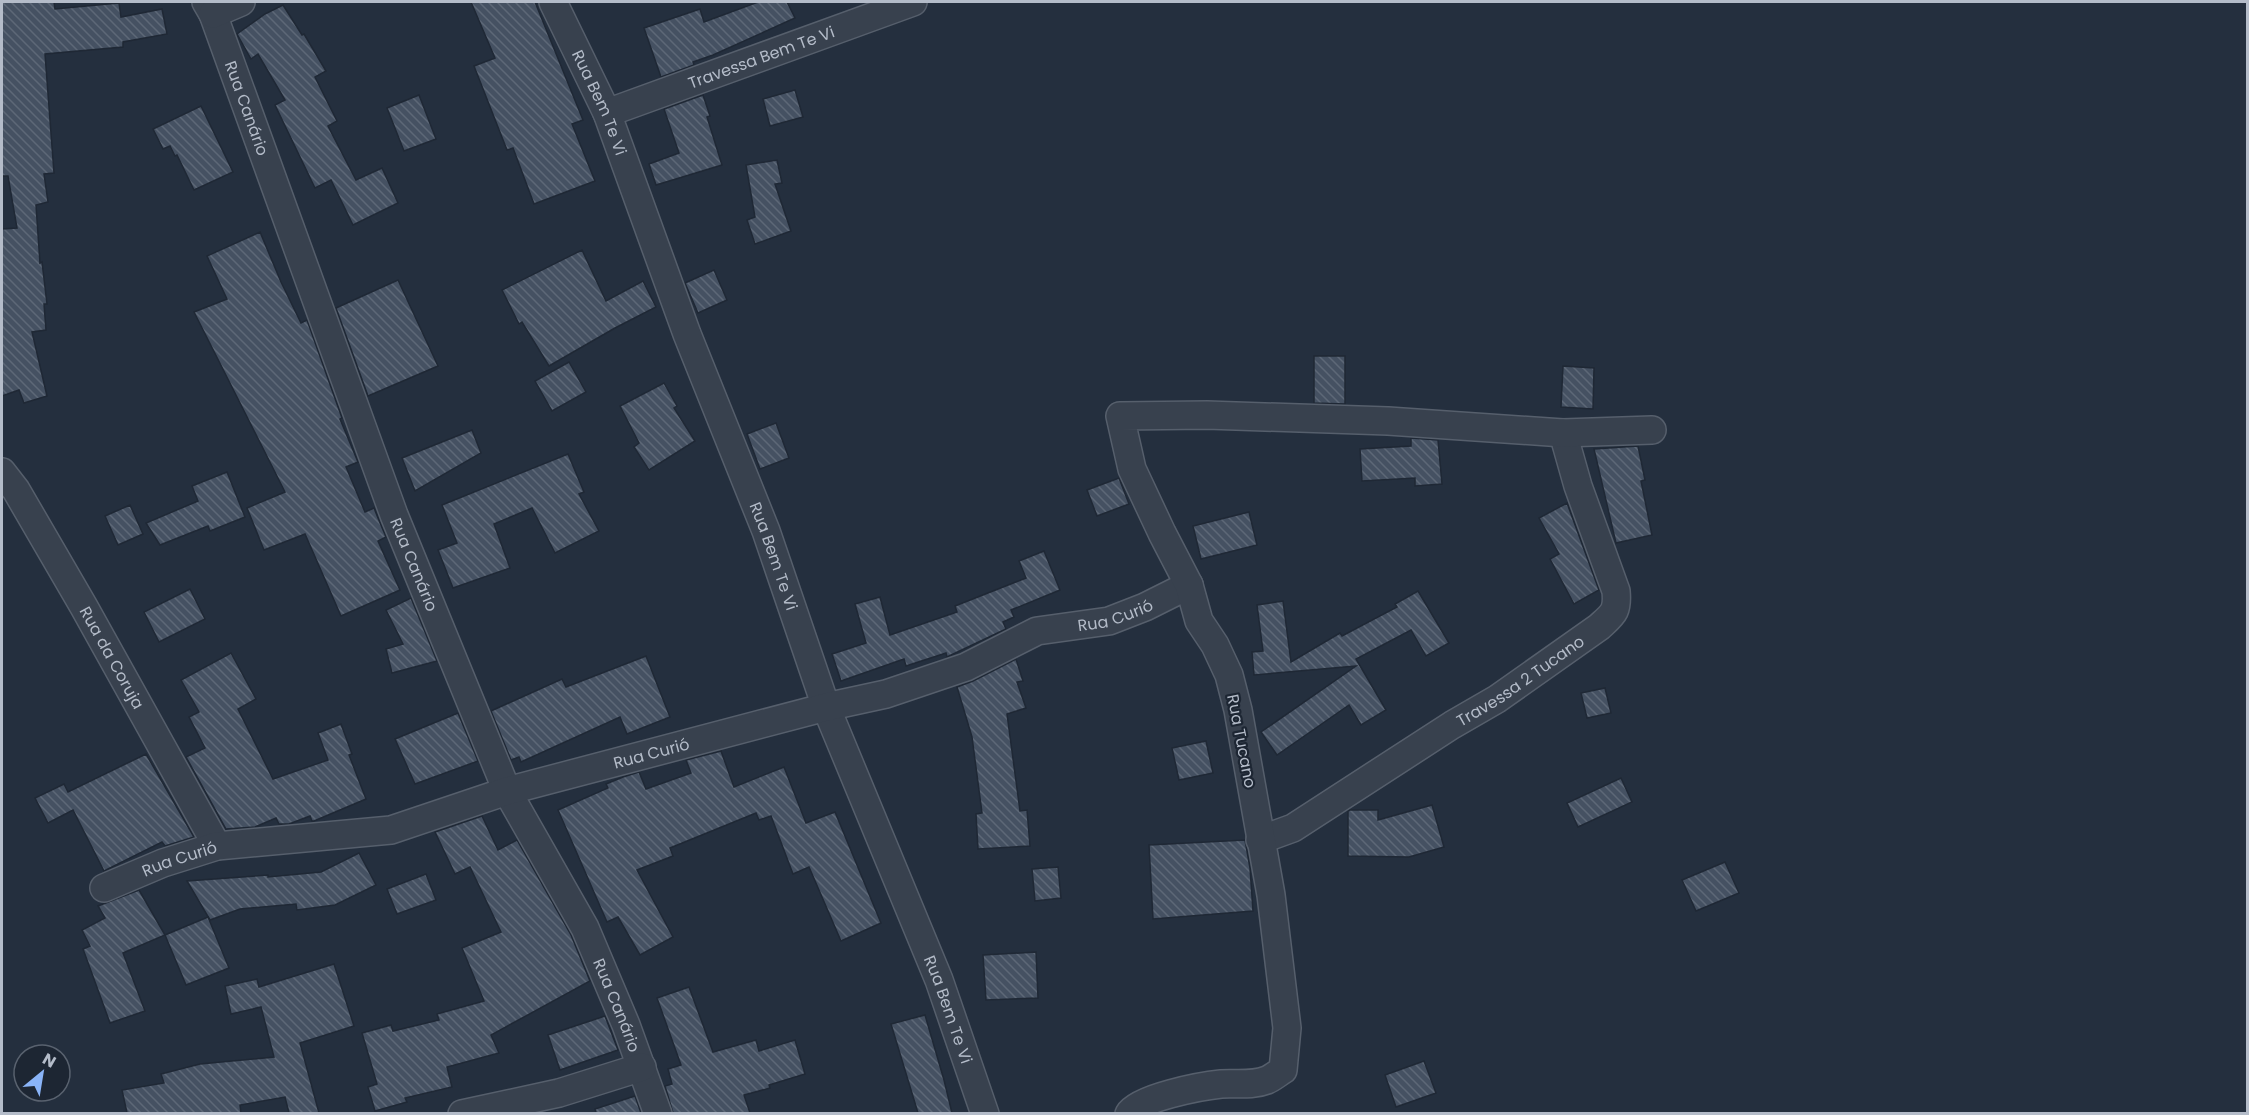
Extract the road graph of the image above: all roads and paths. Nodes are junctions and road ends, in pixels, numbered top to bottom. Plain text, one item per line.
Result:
1 (241, 2) edge
2 (552, 2) edge
3 (913, 2) edge
4 (209, 8) edge
5 (607, 113) junction
6 (1652, 430) dead end
7 (1563, 434) junction
8 (2, 472) edge
9 (1190, 585) junction
10 (826, 706) junction
11 (507, 791) junction
12 (1260, 840) junction
13 (217, 846) junction
14 (104, 888) dead end
15 (642, 1067) junction
16 (462, 1113) edge
17 (658, 1113) edge
18 (985, 1113) edge
19 (1129, 1113) edge

1 - 4 street
2 - 5 street, Rua Bem Te Vi
3 - 5 street, Travessa Bem Te Vi
4 - 11 street, Rua Canário
5 - 10 street, Rua Bem Te Vi
6 - 7 street
7 - 9 street, Rua Tucano
7 - 12 street, Travessa 2 Tucano
8 - 13 street, Rua da Coruja
9 - 10 street, Rua Curió
9 - 12 street, Rua Tucano
10 - 11 street, Rua Curió
10 - 18 street, Rua Bem Te Vi
11 - 13 street, Rua Curió
11 - 15 street, Rua Canário
12 - 19 street, Rua Tucano
13 - 14 street, Rua Curió
15 - 16 street
15 - 17 street, Rua Canário

